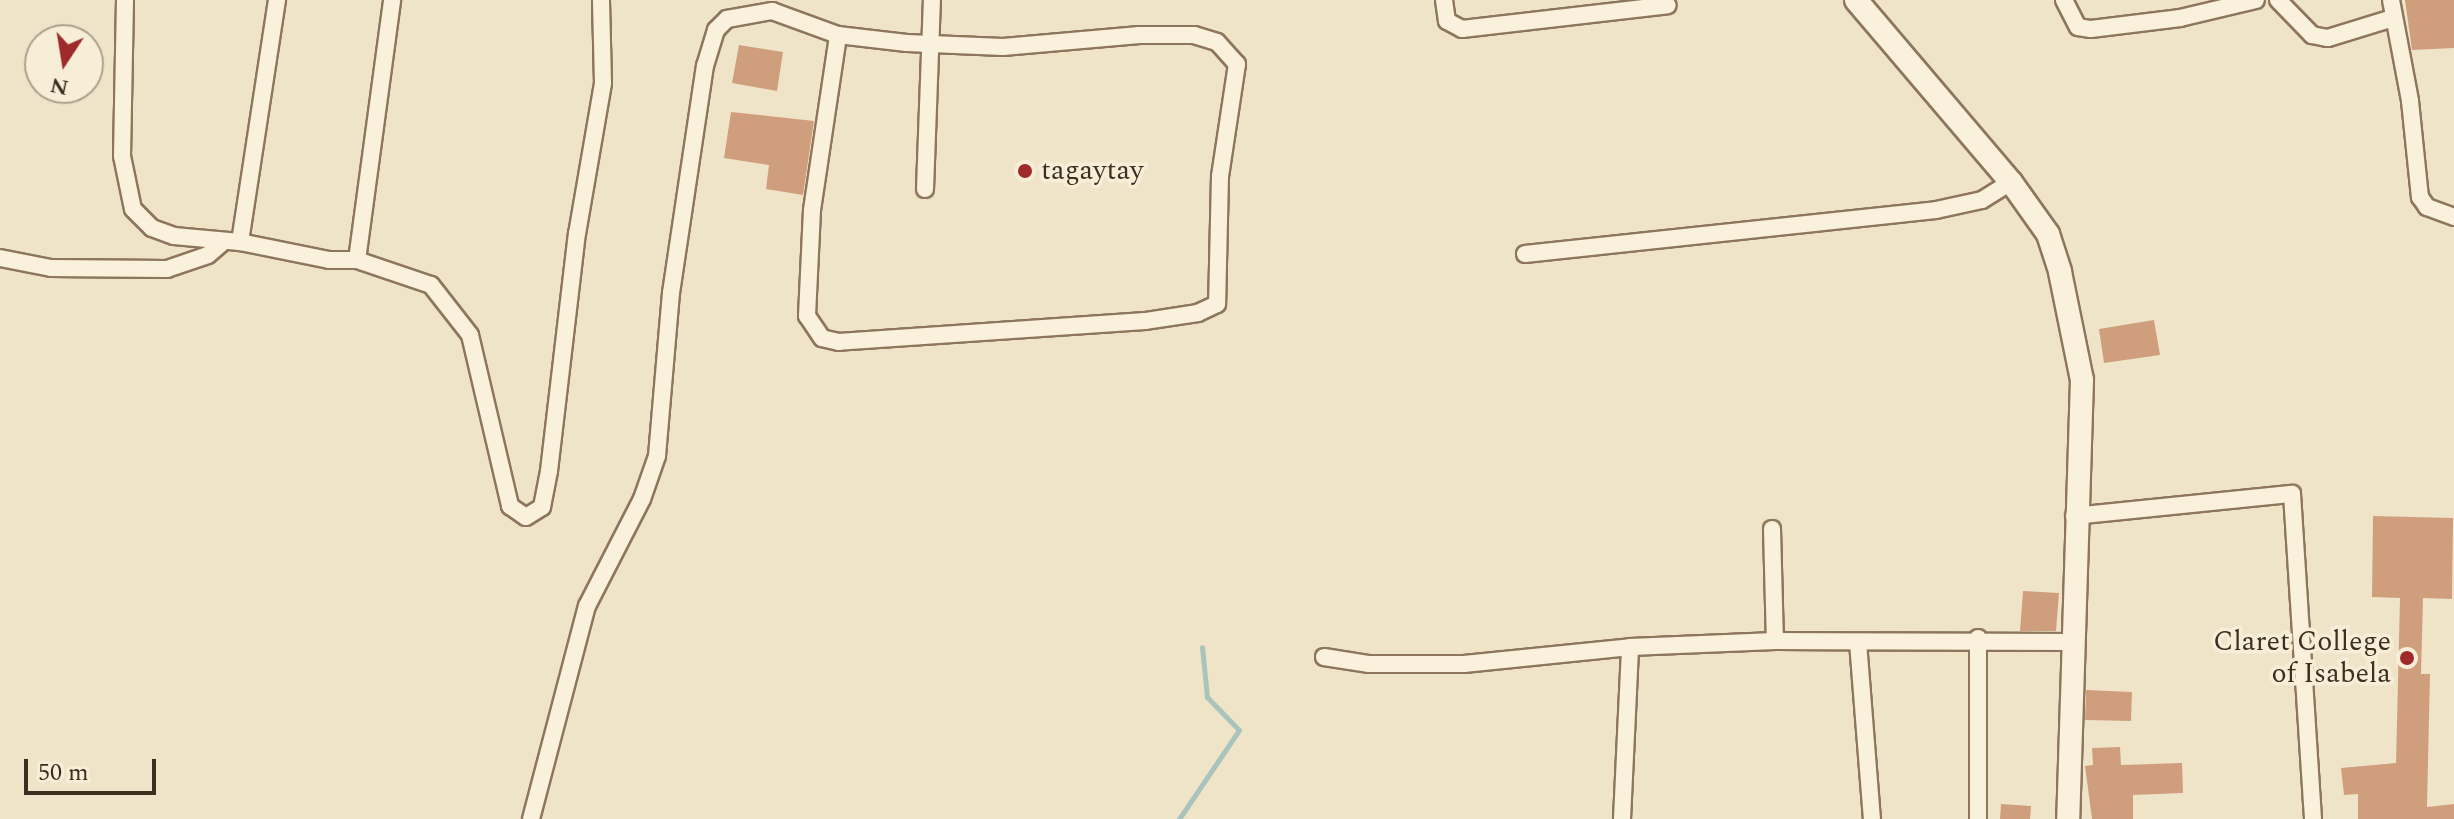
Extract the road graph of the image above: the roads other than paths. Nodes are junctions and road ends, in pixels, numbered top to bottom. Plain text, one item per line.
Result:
1 (125, 0) edge
2 (277, 0) edge
3 (392, 0) edge
4 (601, 0) edge
5 (932, 0) edge
6 (1444, 0) edge
7 (1856, 0) edge
8 (2064, 0) edge
9 (2256, 0) edge
10 (2278, 0) edge
11 (2391, 0) edge
12 (1668, 5) dead end
13 (2393, 18) junction
14 (838, 35) junction
15 (928, 43) junction
16 (2011, 182) junction
17 (925, 189) dead end
18 (2454, 217) edge
19 (231, 242) junction
20 (1525, 254) dead end
21 (0, 258) edge
22 (357, 260) junction
23 (2074, 516) junction
24 (1772, 529) dead end
25 (1978, 638) junction
26 (1775, 641) junction
27 (1858, 642) junction
28 (2076, 642) junction
29 (1630, 647) junction
30 (1324, 657) dead end
31 (531, 819) edge
32 (1622, 819) edge
33 (1872, 819) edge
34 (1978, 819) edge
35 (2068, 819) edge
36 (2313, 819) edge

1 - 19 street
2 - 19 street
3 - 22 street
4 - 22 street
5 - 15 street
6 - 12 street
7 - 16 street
8 - 9 street
10 - 13 street
11 - 13 street
13 - 18 street
14 - 15 street
14 - 15 street
14 - 31 street
15 - 17 street
16 - 20 street
16 - 23 street
19 - 21 street
19 - 22 street
23 - 28 street
23 - 36 street
24 - 26 street
25 - 27 street
25 - 28 street
25 - 34 street
26 - 27 street
26 - 29 street
27 - 33 street
28 - 35 street
29 - 30 street
29 - 32 street

